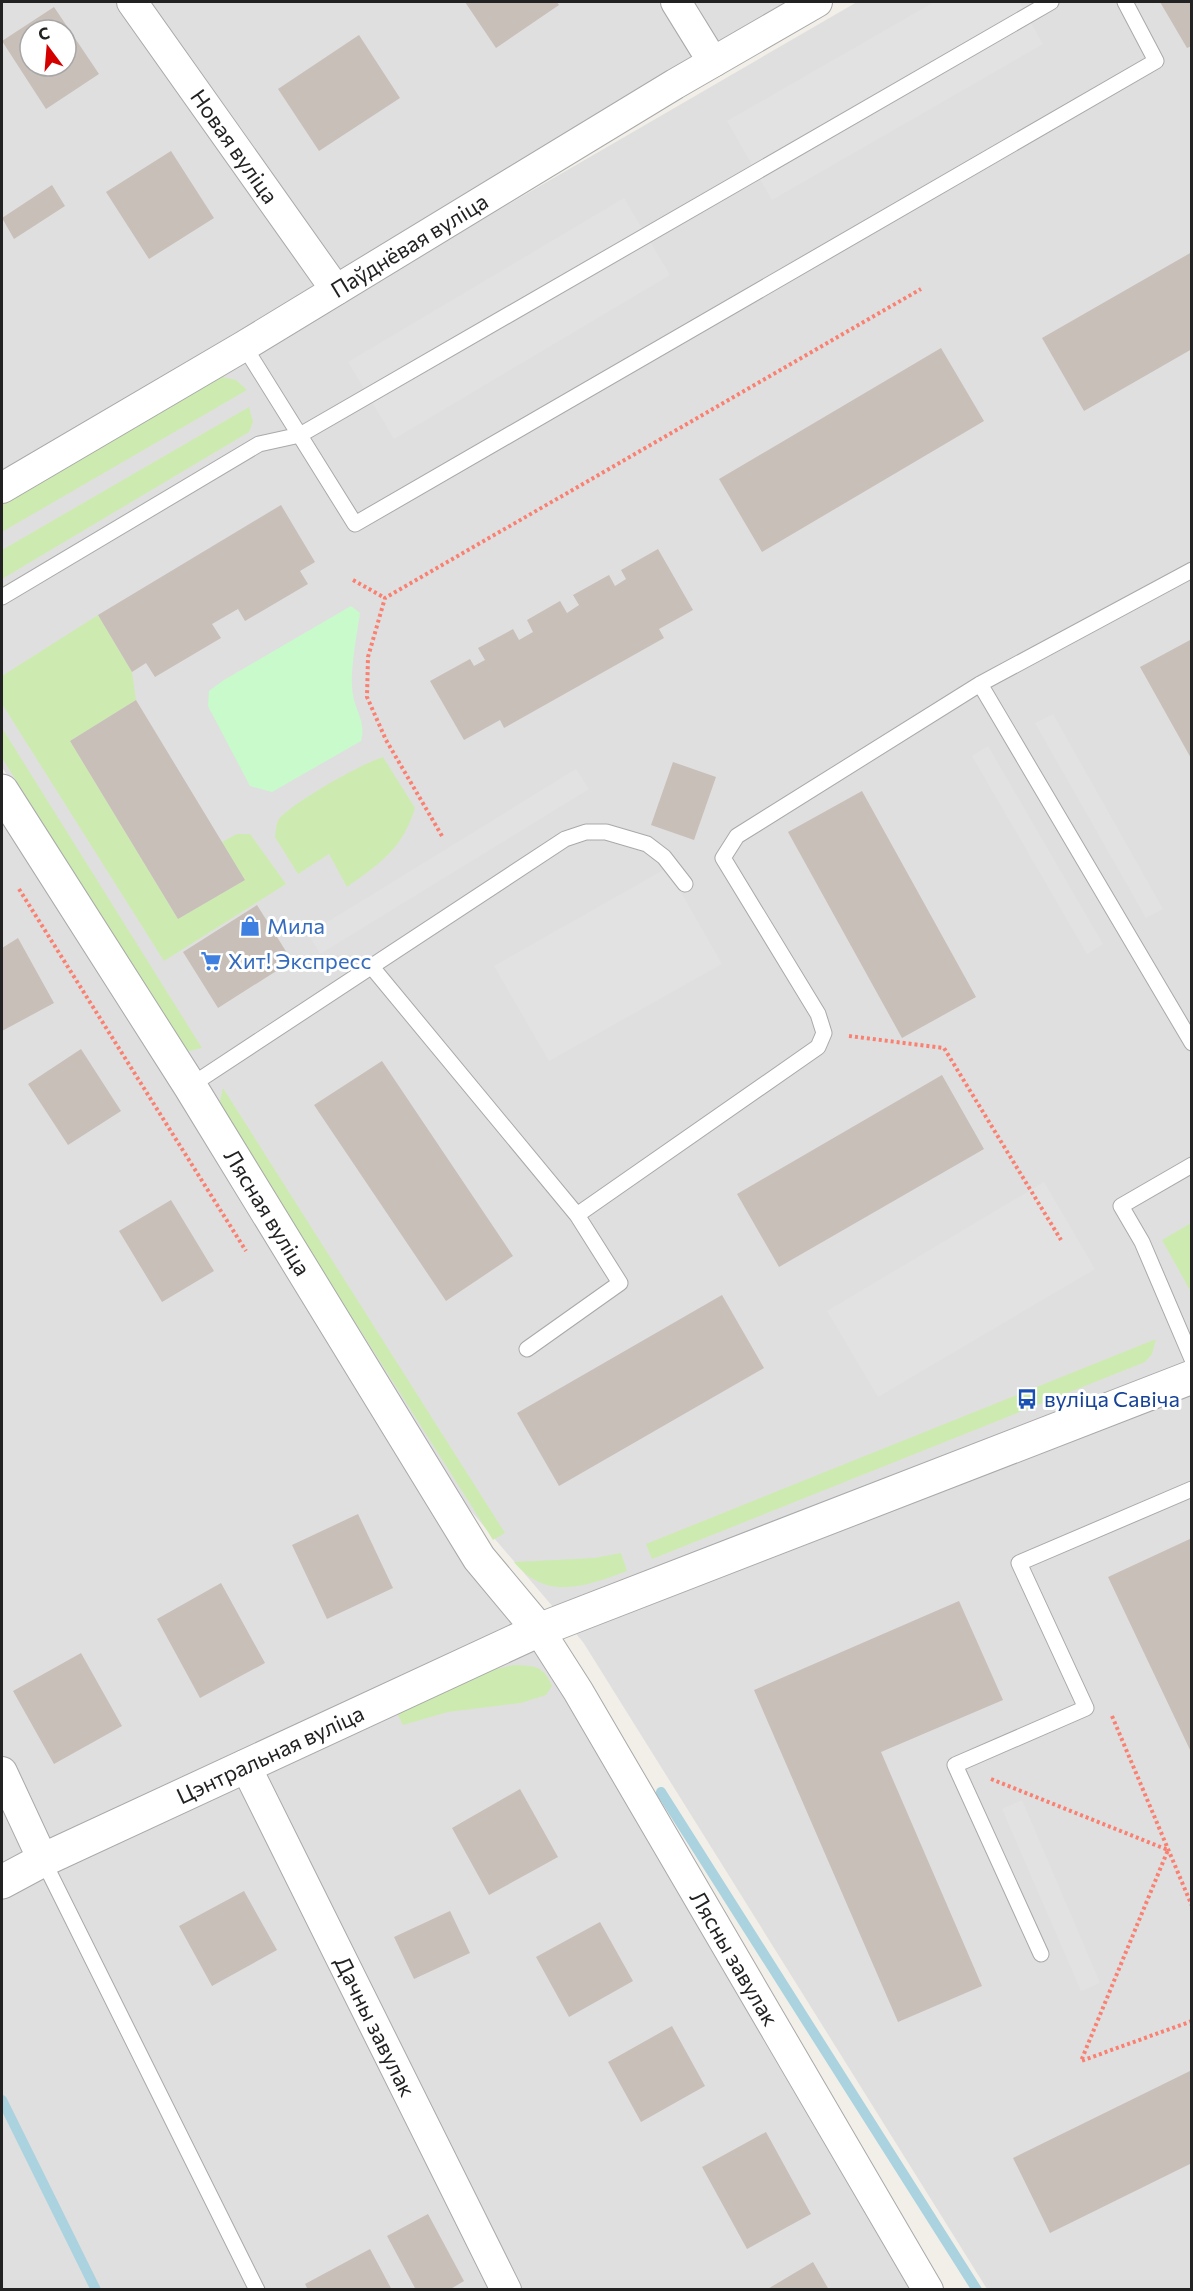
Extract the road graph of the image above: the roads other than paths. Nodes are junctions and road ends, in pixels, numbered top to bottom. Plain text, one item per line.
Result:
1 (132, 2) edge
2 (676, 2) edge
3 (817, 2) edge
4 (1051, 2) edge
5 (1125, 2) edge
6 (713, 62) junction
7 (336, 290) junction
8 (244, 346) junction
9 (300, 435) junction
10 (2, 488) edge
11 (1191, 570) edge
12 (2, 597) edge
13 (980, 684) junction
14 (2, 791) edge
15 (685, 884) dead end
16 (371, 966) junction
17 (1191, 1043) edge
18 (190, 1086) junction
19 (1191, 1165) edge
20 (577, 1215) junction
21 (527, 1349) dead end
22 (1191, 1359) edge
23 (1191, 1377) edge
24 (1191, 1489) edge
25 (539, 1630) junction
26 (245, 1766) junction
27 (2, 1772) edge
28 (43, 1860) junction
29 (2, 1882) edge
30 (1041, 1954) dead end
31 (257, 2289) edge
32 (506, 2289) edge
33 (928, 2289) edge

1 - 7 street, Новая вуліца
2 - 6 street
3 - 6 street, Паўднёвая вуліца
4 - 9 lane
5 - 9 lane
6 - 7 street, Паўднёвая вуліца
7 - 8 street, Паўднёвая вуліца
8 - 9 lane
8 - 10 street, Паўднёвая вуліца
9 - 12 lane
11 - 13 lane
13 - 17 lane
13 - 20 lane
14 - 18 street, Лясная вуліца
15 - 16 lane
16 - 18 lane
16 - 20 lane
18 - 25 street, Лясная вуліца
19 - 22 lane
20 - 21 lane
23 - 25 street
24 - 30 lane
25 - 26 street, Цэнтральная вуліца
25 - 33 street, Лясны завулак
26 - 28 street, Цэнтральная вуліца
26 - 32 street, Дачны завулак
27 - 28 street
28 - 29 street, Цэнтральная вуліца
28 - 31 lane

